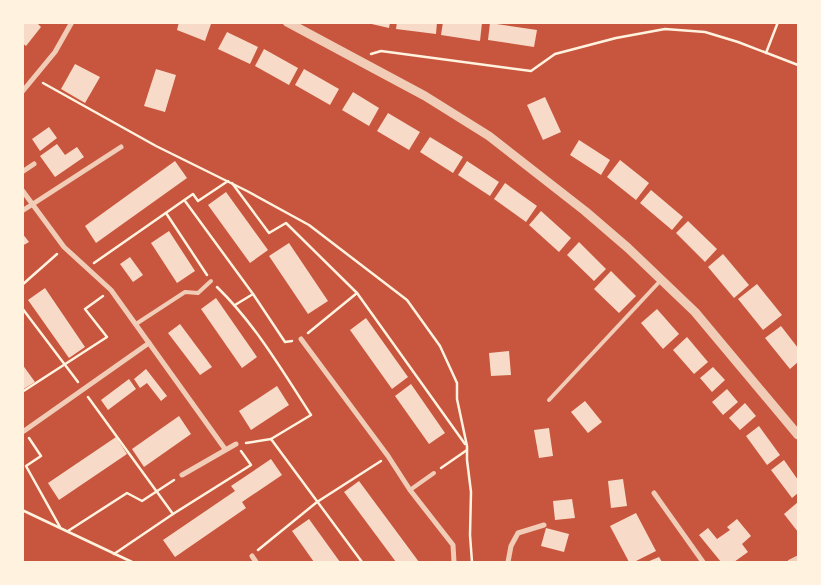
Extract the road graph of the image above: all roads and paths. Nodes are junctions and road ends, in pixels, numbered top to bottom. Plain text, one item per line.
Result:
1 (72, 22) edge
2 (287, 22) edge
3 (778, 22) edge
4 (766, 53) junction
5 (357, 58) junction
6 (798, 65) edge
7 (35, 79) junction
8 (22, 92) edge
9 (121, 147) dead end
10 (34, 164) dead end
11 (22, 172) edge
12 (230, 182) junction
13 (22, 190) edge
14 (184, 200) junction
15 (33, 204) junction
16 (22, 211) edge
17 (166, 213) junction
18 (64, 247) junction
19 (86, 268) junction
20 (661, 280) junction
21 (211, 281) junction
22 (22, 285) edge
23 (112, 290) junction
24 (357, 292) junction
25 (253, 294) junction
26 (235, 305) junction
27 (22, 308) edge
28 (136, 324) junction
29 (301, 339) junction
30 (149, 343) junction
31 (65, 365) junction
32 (83, 390) junction
33 (22, 392) edge
34 (550, 400) dead end
35 (24, 431) joint
36 (798, 435) edge
37 (271, 439) junction
38 (236, 444) junction
39 (467, 446) junction
40 (225, 449) junction
41 (467, 450) junction
42 (388, 456) junction
43 (434, 473) joint
44 (182, 475) joint
45 (410, 490) junction
46 (156, 493) junction
47 (654, 493) dead end
48 (317, 502) junction
49 (22, 510) edge
50 (173, 514) junction
51 (544, 524) dead end
52 (61, 528) junction
53 (68, 531) junction
54 (114, 554) junction
55 (252, 556) joint
56 (798, 558) edge
57 (132, 562) edge
58 (256, 562) edge
59 (362, 562) edge
60 (454, 562) edge
61 (472, 562) edge
62 (508, 562) edge
63 (703, 562) edge
64 (790, 562) edge

1 - 7 street
2 - 5 street
3 - 4 path
4 - 5 path
4 - 6 path
5 - 20 street
7 - 8 street
7 - 12 path
9 - 15 street
10 - 11 street
12 - 14 path
12 - 24 path
12 - 39 path
13 - 15 street
14 - 17 path
14 - 25 path
15 - 16 street
15 - 18 street
17 - 19 path
17 - 21 path
18 - 19 street
18 - 22 path
19 - 23 street
20 - 34 lane
20 - 36 street
21 - 26 path
21 - 28 lane
23 - 28 street
23 - 31 path
24 - 29 path
24 - 39 path
25 - 26 path
25 - 29 path
26 - 37 path
27 - 31 path
28 - 30 street
29 - 42 street
30 - 32 street
30 - 40 street
31 - 32 path
31 - 33 path
32 - 35 street
32 - 46 path
35 - 52 path
37 - 38 path
37 - 48 path
38 - 40 street
38 - 50 path
39 - 41 path
40 - 44 street
41 - 43 path
41 - 61 path
42 - 45 street
42 - 48 path
43 - 45 lane
44 - 46 path
45 - 60 street
46 - 50 path
46 - 53 path
47 - 63 street
48 - 55 path
48 - 59 path
49 - 52 path
50 - 54 path
51 - 62 street
52 - 53 path
53 - 54 path
54 - 57 path
55 - 58 street
56 - 64 street

